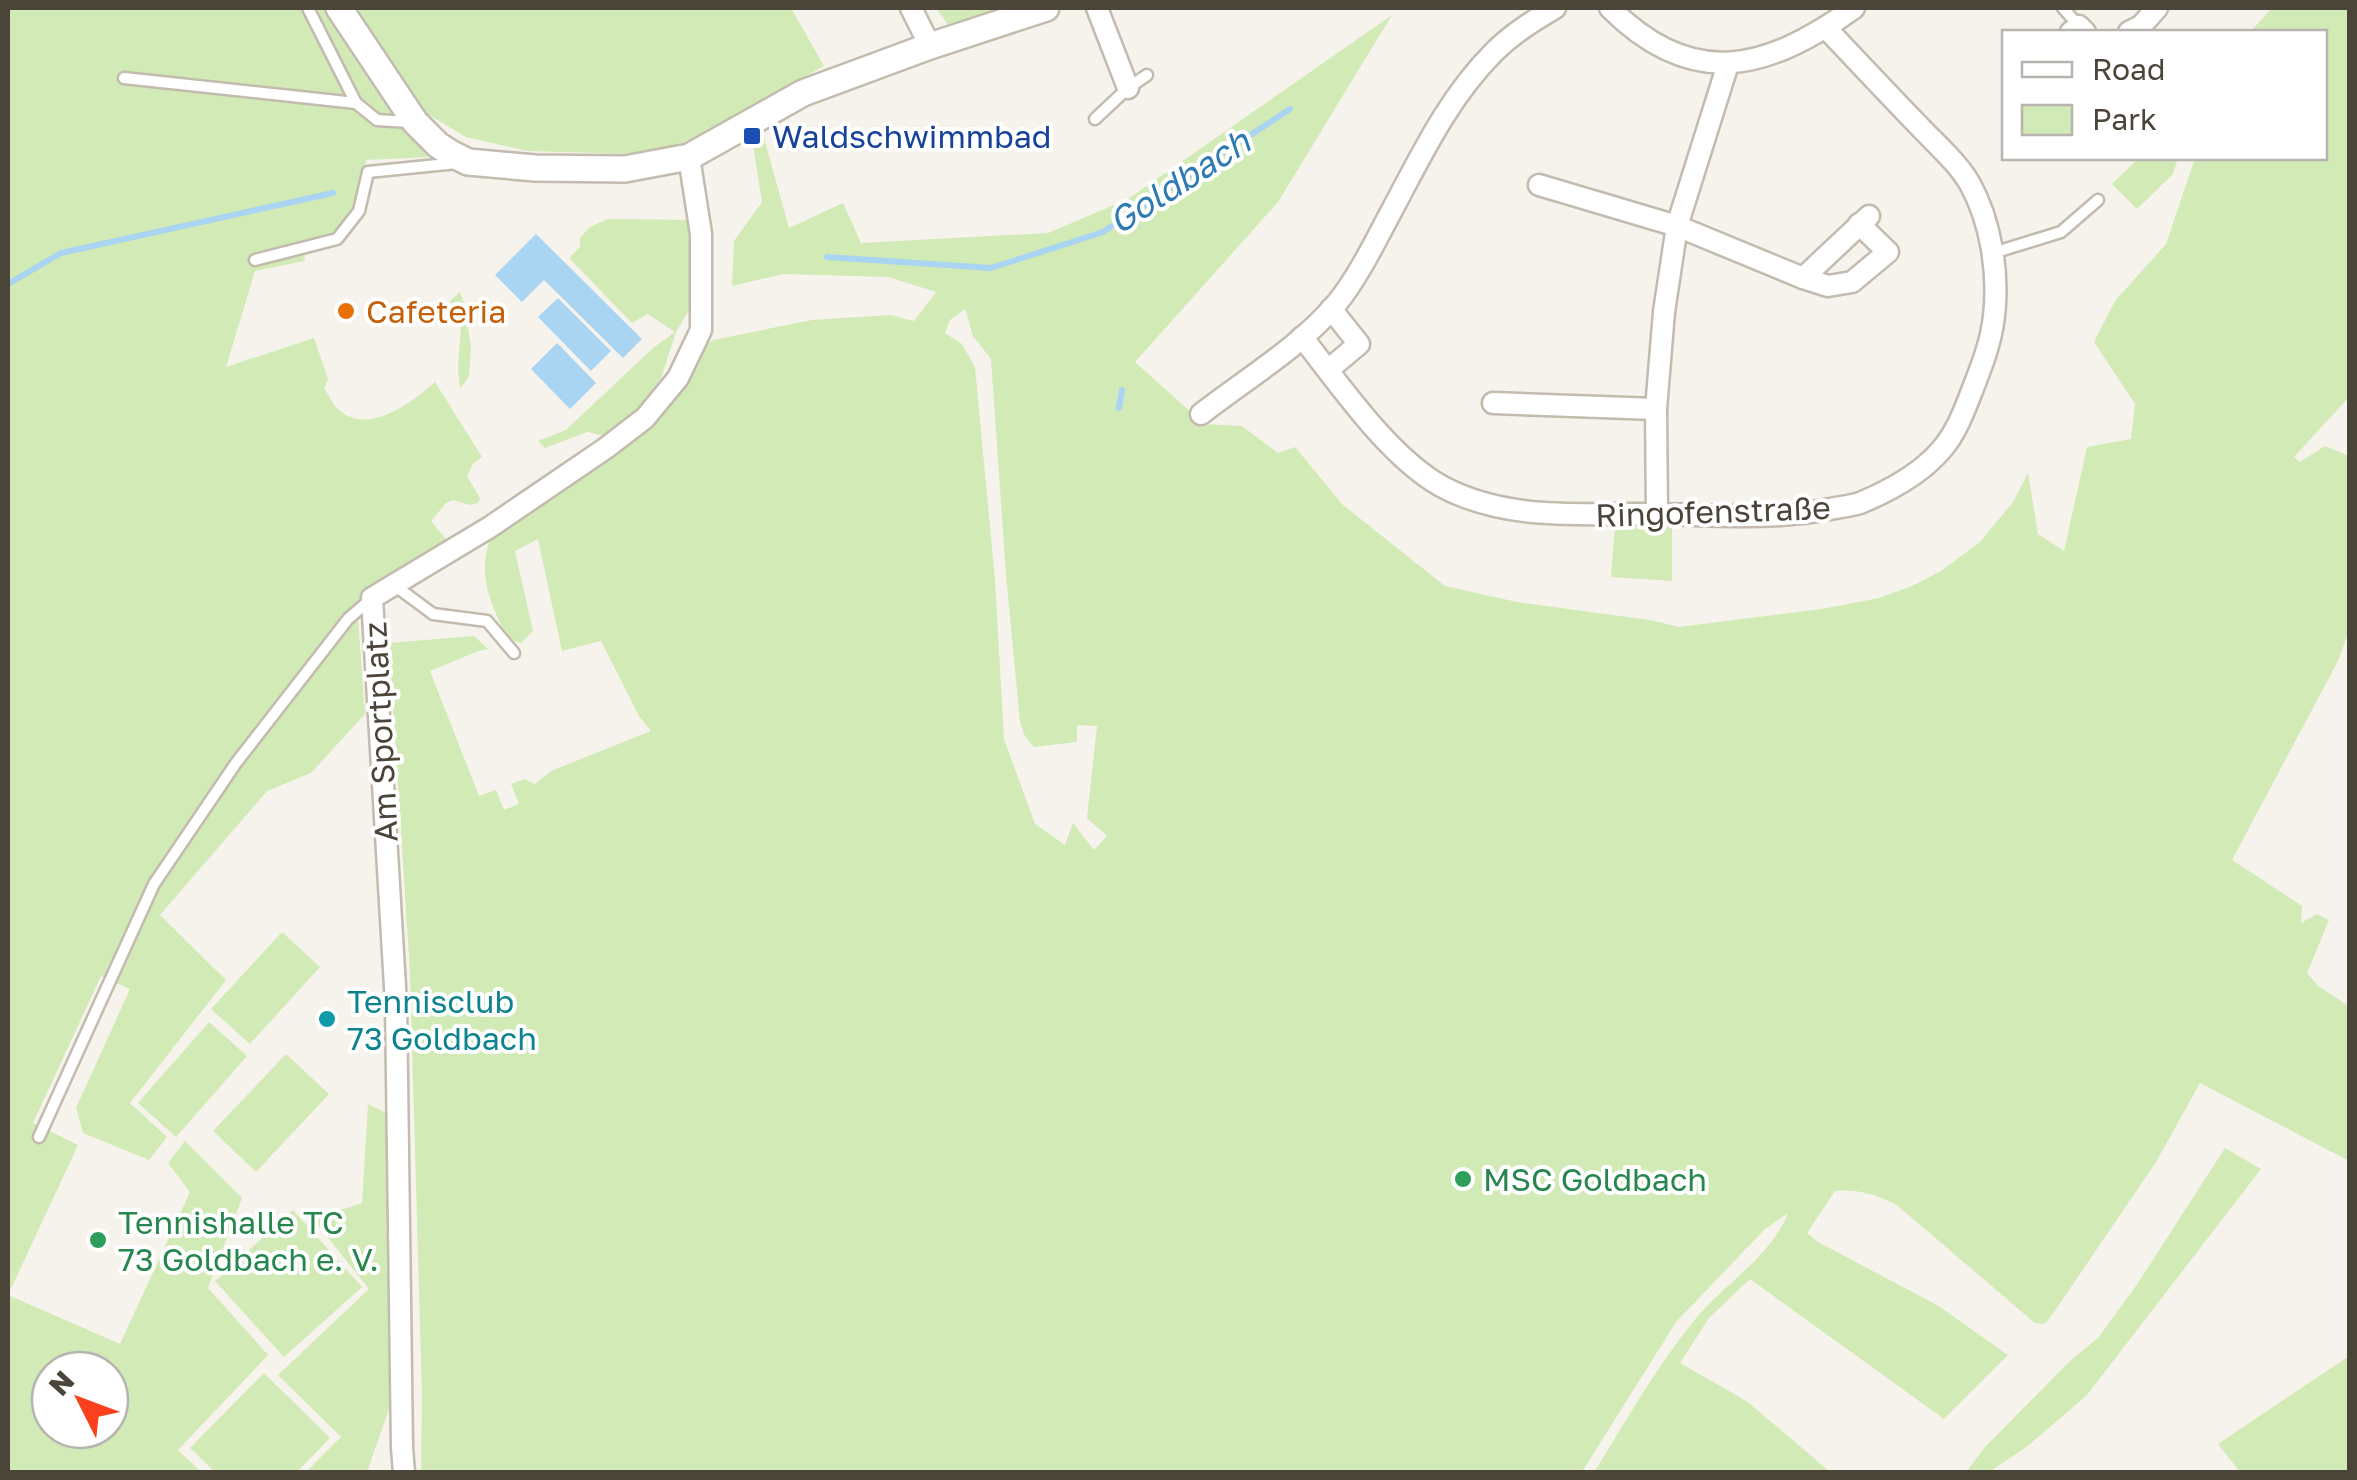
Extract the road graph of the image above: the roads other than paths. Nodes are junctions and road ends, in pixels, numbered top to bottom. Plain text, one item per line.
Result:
1 (308, 8) edge
2 (338, 8) edge
3 (910, 8) edge
4 (1046, 8) edge
5 (1097, 8) edge
6 (1555, 8) edge
7 (1610, 8) edge
8 (1854, 8) edge
9 (2062, 8) edge
10 (2156, 8) edge
11 (1826, 28) junction
12 (2078, 30) edge
13 (2133, 30) edge
14 (930, 46) junction
15 (1728, 64) junction
16 (1147, 74) dead end
17 (124, 78) dead end
18 (1128, 88) junction
19 (356, 103) junction
20 (1095, 118) dead end
21 (415, 122) junction
22 (689, 157) junction
23 (468, 162) junction
24 (1540, 185) dead end
25 (2098, 200) dead end
26 (1677, 226) junction
27 (1992, 254) junction
28 (255, 260) dead end
29 (1803, 278) junction
30 (1331, 310) junction
31 (1302, 337) junction
32 (1328, 370) junction
33 (1493, 403) dead end
34 (1656, 410) junction
35 (1202, 414) dead end
36 (1657, 514) junction
37 (393, 585) junction
38 (372, 598) junction
39 (514, 652) dead end
40 (39, 1138) dead end
41 (404, 1472) edge

1 - 19 lane
2 - 21 street
3 - 14 street
4 - 14 street
5 - 18 street
6 - 30 street
7 - 15 street
8 - 11 street
9 - 12 lane
10 - 13 street
11 - 15 street
11 - 27 street, Ringofenstraße
14 - 22 street
15 - 26 street
16 - 18 lane
17 - 19 lane
18 - 20 lane
19 - 21 lane
21 - 23 street
22 - 23 street
22 - 37 street, Am Sportplatz
23 - 28 lane
24 - 26 street
25 - 27 lane
26 - 29 street
26 - 34 street
27 - 36 street, Ringofenstraße
29 - 29 street
30 - 31 street
30 - 32 street
31 - 32 street, Ringofenstraße
31 - 35 street
32 - 36 street, Ringofenstraße
33 - 34 street
34 - 36 street
37 - 38 street, Am Sportplatz
37 - 39 lane
38 - 40 lane
38 - 41 street, Am Sportplatz

